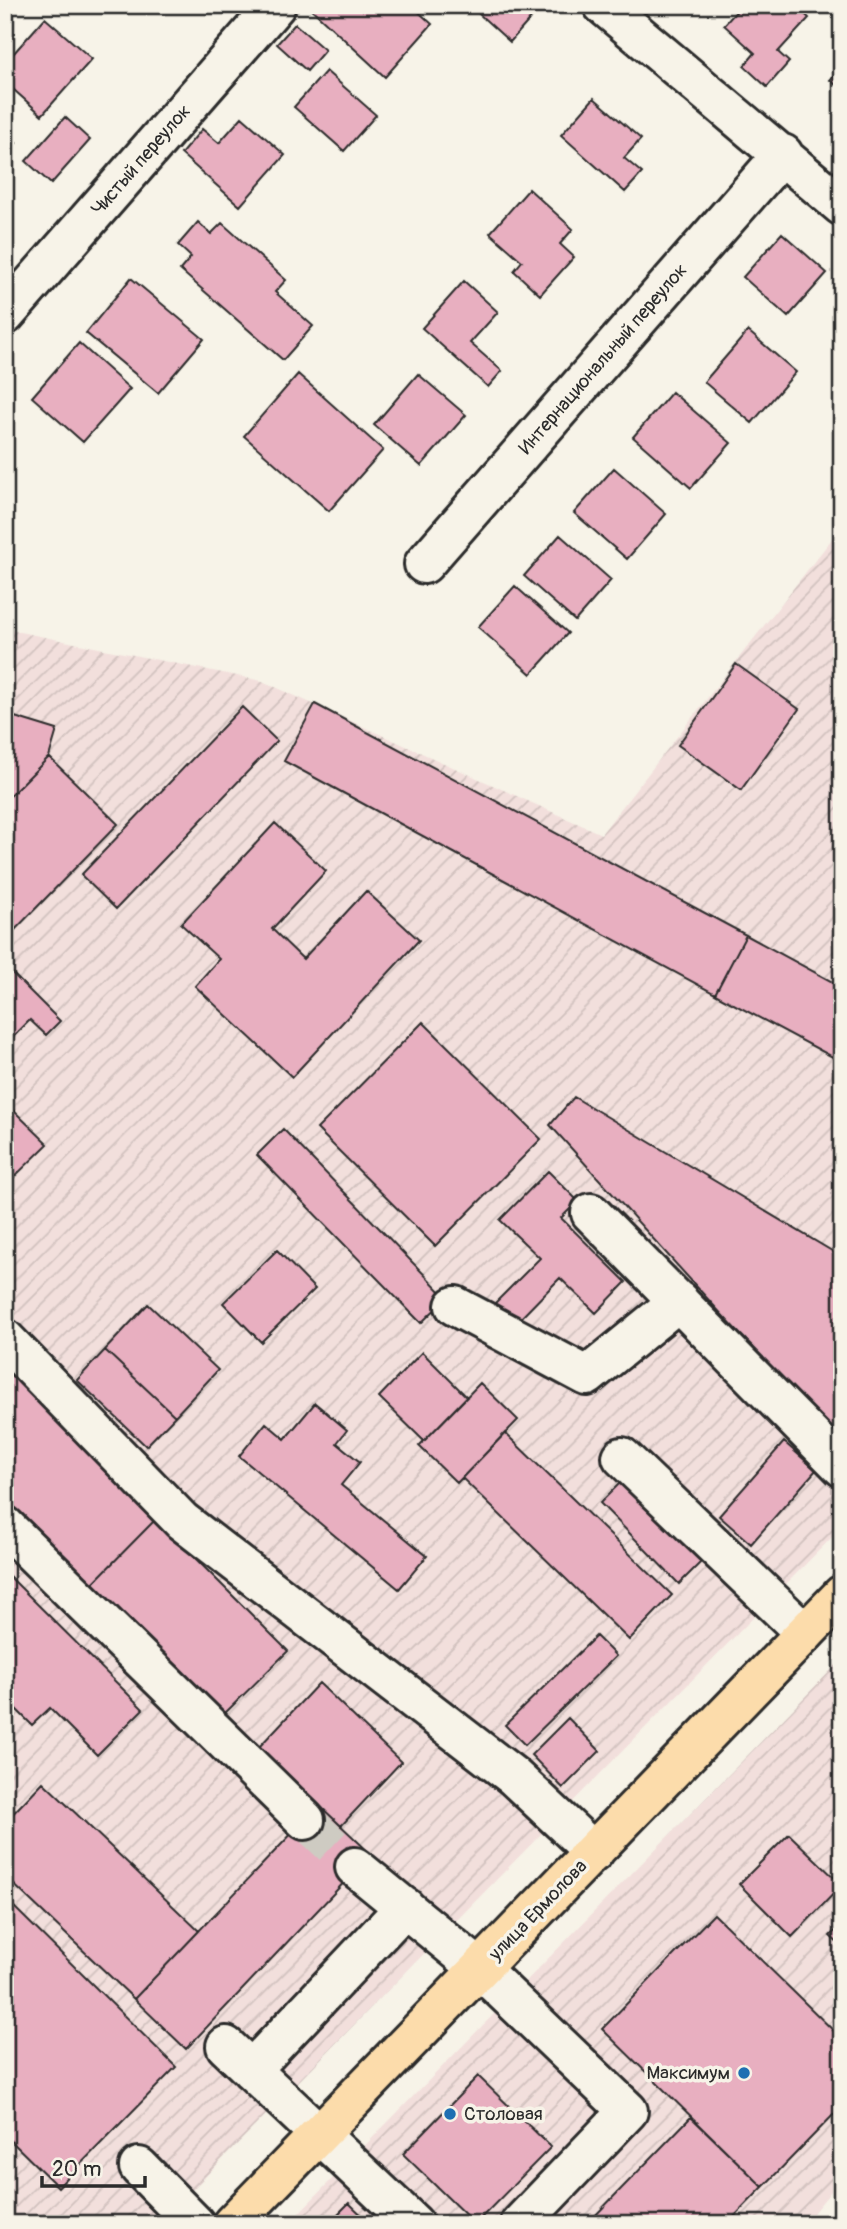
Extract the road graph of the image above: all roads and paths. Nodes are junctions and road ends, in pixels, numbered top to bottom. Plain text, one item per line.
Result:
1 (276, 5) edge
2 (603, 5) edge
3 (783, 154) junction
4 (842, 206) edge
5 (5, 315) edge
6 (424, 564) dead end
7 (592, 1213) dead end
8 (679, 1301) junction
9 (454, 1306) dead end
10 (5, 1339) edge
11 (622, 1457) dead end
12 (842, 1467) edge
13 (5, 1527) edge
14 (842, 1595) edge
15 (805, 1633) junction
16 (305, 1820) tunnel mouth
17 (594, 1852) junction
18 (355, 1867) tunnel mouth
19 (405, 1907) junction
20 (481, 1970) junction
21 (318, 2135) junction
22 (139, 2167) dead end
23 (195, 2224) edge
24 (232, 2224) edge
25 (414, 2224) edge
26 (520, 2224) edge

1 - 5 street, Чистый переулок
2 - 3 street
3 - 4 street
3 - 6 street, Интернациональный переулок
7 - 8 street
8 - 9 street
8 - 12 street
10 - 17 street
11 - 15 street
13 - 16 street
14 - 15 main road, улица Ермолова
15 - 17 main road, улица Ермолова
17 - 20 main road, улица Ермолова
18 - 19 street
19 - 20 street
19 - 21 street
20 - 21 main road, улица Ермолова
20 - 26 street
21 - 24 main road, улица Ермолова
21 - 25 street
22 - 23 street

